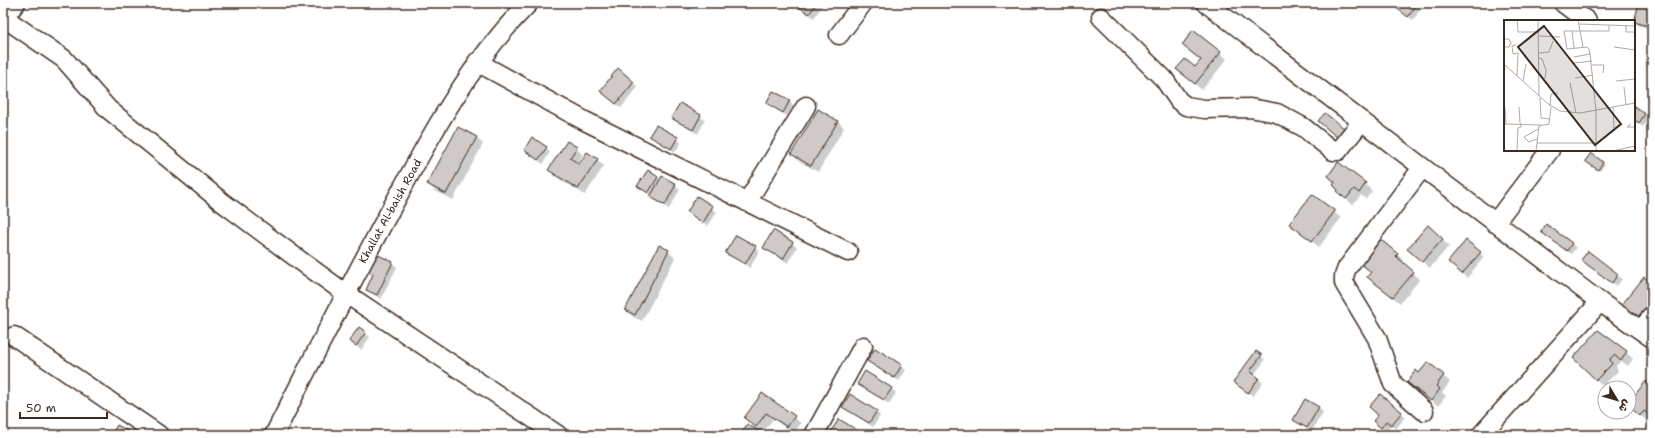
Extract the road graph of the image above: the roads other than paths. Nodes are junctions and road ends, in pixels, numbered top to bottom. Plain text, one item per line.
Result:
1 (16, 3) edge
2 (529, 3) edge
3 (864, 3) edge
4 (1206, 3) edge
5 (1563, 3) edge
6 (3, 17) edge
7 (1101, 17) dead end
8 (1586, 20) edge
9 (839, 35) dead end
10 (477, 62) junction
11 (806, 106) dead end
12 (1362, 121) junction
13 (1549, 151) edge
14 (1422, 168) junction
15 (747, 202) junction
16 (1495, 222) junction
17 (848, 252) dead end
18 (345, 294) junction
19 (1600, 302) junction
20 (1652, 316) edge
21 (1646, 334) edge
22 (14, 336) dead end
23 (863, 346) dead end
24 (1424, 411) dead end
25 (159, 435) edge
26 (274, 435) edge
27 (558, 435) edge
28 (814, 435) edge
29 (1481, 435) edge

1 - 6 street
2 - 10 street, Khallat Al-baish Road
3 - 9 street
4 - 12 street
5 - 8 street
6 - 18 street
7 - 12 street
10 - 15 street
10 - 18 street, Khallat Al-baish Road
11 - 15 street
12 - 14 street
13 - 16 street
14 - 16 street
14 - 24 street
15 - 17 street
16 - 19 street
18 - 26 street, Khallat Al-baish Road
18 - 27 street
19 - 21 street
19 - 29 street
20 - 21 street
22 - 25 street
23 - 28 street

